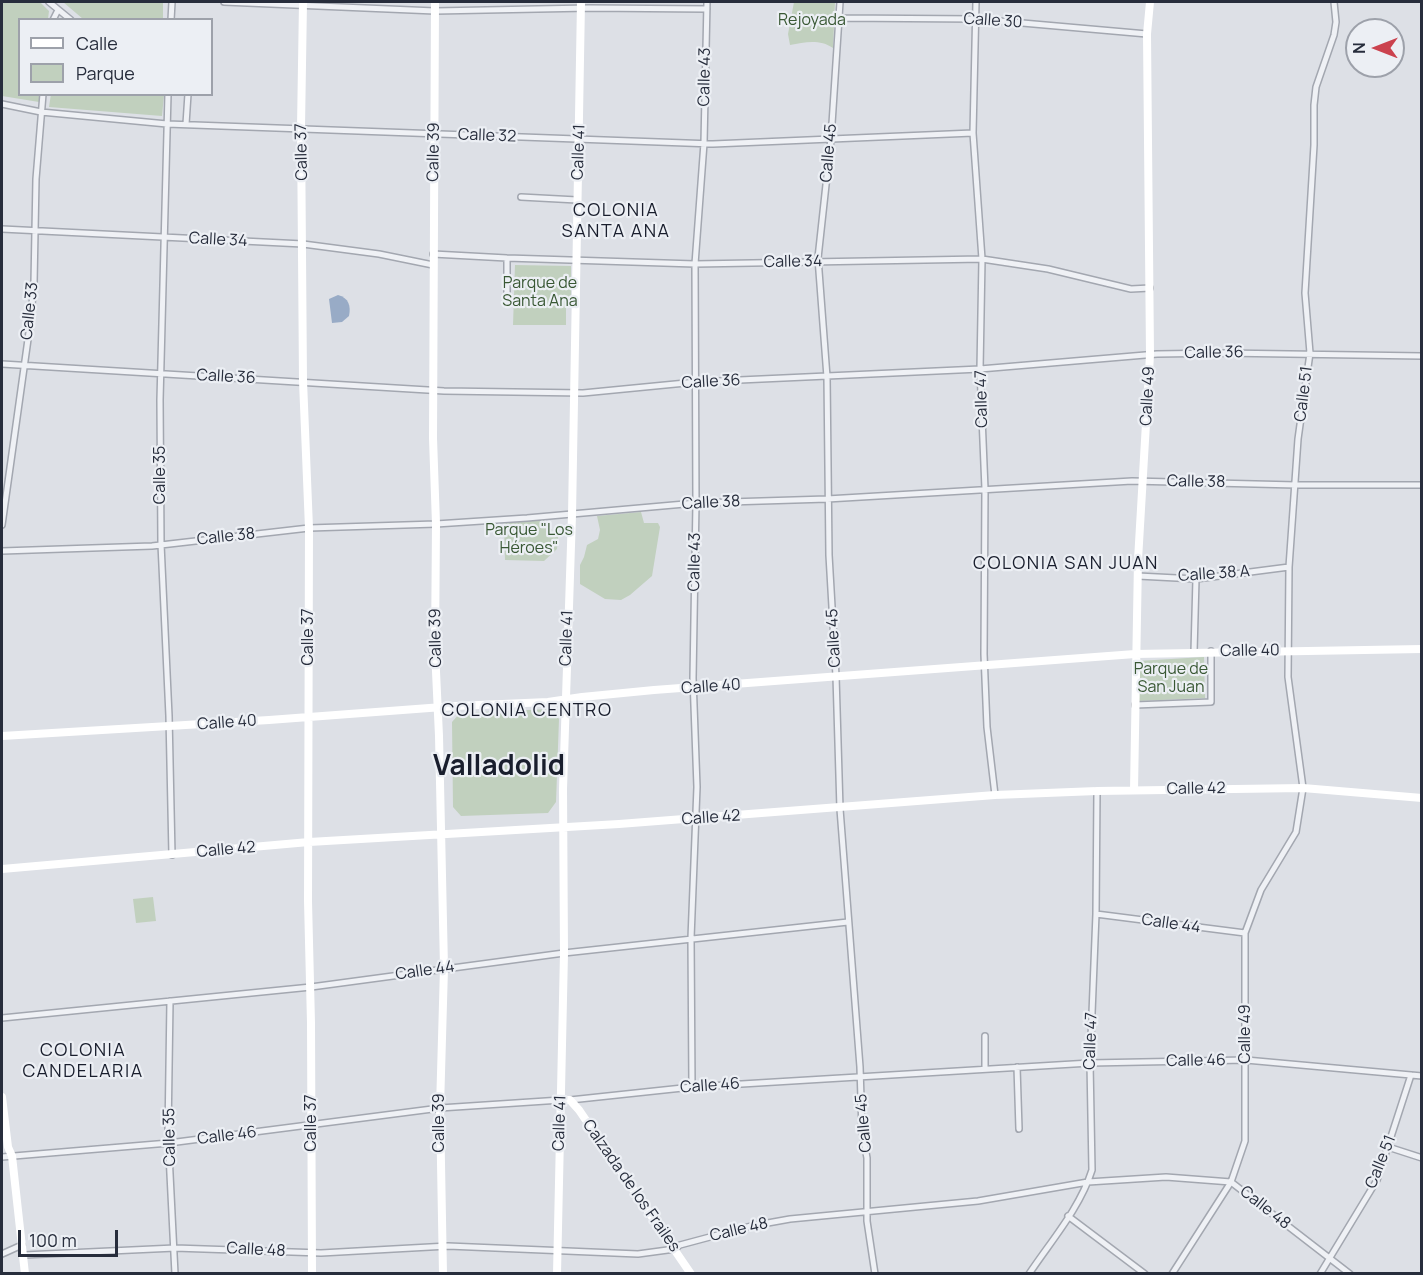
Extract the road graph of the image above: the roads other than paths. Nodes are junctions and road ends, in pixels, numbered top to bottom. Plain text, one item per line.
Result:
1 (49, 2) edge
2 (172, 2) edge
3 (224, 2) edge
4 (435, 2) edge
5 (707, 2) edge
6 (840, 2) edge
7 (976, 2) edge
8 (1150, 2) edge
9 (1334, 2) edge
10 (303, 4) edge
11 (581, 5) edge
12 (707, 9) junction
13 (58, 10) junction
14 (435, 11) junction
15 (54, 18) edge
16 (68, 18) edge
17 (171, 18) edge
18 (839, 18) junction
19 (976, 19) junction
20 (1147, 34) junction
21 (43, 96) edge
22 (168, 96) edge
23 (188, 96) edge
24 (2, 104) edge
25 (40, 112) junction
26 (167, 124) junction
27 (186, 124) junction
28 (301, 128) junction
29 (973, 133) junction
30 (435, 134) junction
31 (831, 139) junction
32 (579, 140) junction
33 (704, 143) junction
34 (521, 197) dead end
35 (577, 200) junction
36 (2, 229) edge
37 (34, 231) junction
38 (164, 238) junction
39 (303, 244) junction
40 (433, 254) junction
41 (507, 258) junction
42 (982, 259) junction
43 (575, 260) junction
44 (818, 262) junction
45 (695, 264) junction
46 (433, 265) junction
47 (1150, 288) junction
48 (507, 304) dead end
49 (1310, 353) junction
50 (1150, 355) junction
51 (1422, 356) edge
52 (2, 364) edge
53 (24, 365) junction
54 (981, 369) junction
55 (161, 373) junction
56 (827, 377) junction
57 (303, 381) junction
58 (696, 382) junction
59 (433, 390) junction
60 (574, 393) junction
61 (1143, 481) junction
62 (1296, 485) junction
63 (1422, 485) edge
64 (985, 489) junction
65 (827, 499) junction
66 (696, 503) junction
67 (572, 515) junction
68 (436, 524) junction
69 (2, 525) edge
70 (309, 528) junction
71 (161, 544) junction
72 (2, 550) edge
73 (1289, 567) junction
74 (1138, 576) junction
75 (1196, 579) junction
76 (1422, 649) edge
77 (1211, 651) junction
78 (1288, 651) junction
79 (1194, 652) junction
80 (1135, 654) junction
81 (984, 665) junction
82 (836, 676) junction
83 (694, 689) junction
84 (566, 699) junction
85 (1136, 705) junction
86 (438, 707) junction
87 (309, 717) junction
88 (169, 726) junction
89 (2, 736) edge
90 (1304, 788) junction
91 (1097, 790) junction
92 (1134, 790) junction
93 (995, 795) junction
94 (1422, 798) edge
95 (840, 809) junction
96 (696, 819) junction
97 (563, 826) junction
98 (441, 834) junction
99 (309, 842) junction
100 (172, 855) junction
101 (2, 868) edge
102 (1096, 914) junction
103 (848, 922) junction
104 (1245, 933) junction
105 (691, 938) junction
106 (564, 952) junction
107 (444, 968) junction
108 (311, 987) junction
109 (170, 1001) junction
110 (2, 1018) edge
111 (985, 1036) dead end
112 (1246, 1060) junction
113 (1090, 1063) junction
114 (1017, 1067) junction
115 (985, 1069) junction
116 (1411, 1075) junction
117 (1422, 1076) edge
118 (860, 1077) junction
119 (692, 1087) junction
120 (2, 1097) edge
121 (566, 1100) junction
122 (440, 1108) junction
123 (312, 1126) junction
124 (1019, 1129) dead end
125 (169, 1143) junction
126 (1389, 1147) junction
127 (12, 1156) junction
128 (2, 1157) edge
129 (1422, 1158) edge
130 (1088, 1182) junction
131 (1231, 1182) junction
132 (867, 1212) junction
133 (1068, 1216) junction
134 (22, 1245) junction
135 (444, 1246) junction
136 (175, 1248) junction
137 (675, 1249) junction
138 (558, 1250) junction
139 (312, 1253) junction
140 (2, 1254) edge
141 (24, 1255) junction
142 (1329, 1258) junction
143 (24, 1274) edge
144 (175, 1274) edge
145 (312, 1274) edge
146 (443, 1274) edge
147 (557, 1274) edge
148 (691, 1274) edge
149 (875, 1274) edge
150 (1029, 1274) edge
151 (1145, 1274) edge
152 (1172, 1274) edge
153 (1320, 1274) edge
154 (1350, 1274) edge

1 - 13 street
2 - 17 street
3 - 10 street
4 - 14 main road, Calle 39
5 - 12 street, Calle 43
6 - 18 street, Calle 45
7 - 19 street, Calle 47
8 - 20 main road, Calle 49
9 - 49 street, Calle 51
10 - 14 street
10 - 28 main road, Calle 37
11 - 12 street
11 - 14 street
11 - 32 main road, Calle 41
12 - 33 street, Calle 43
13 - 15 street
13 - 16 street
14 - 30 main road, Calle 39
18 - 19 street, Calle 30
18 - 31 street, Calle 45
19 - 20 street, Calle 30
19 - 29 street, Calle 47
20 - 47 main road, Calle 49
21 - 25 street, Calle 33
22 - 26 street, Calle 35
23 - 27 street
24 - 25 street, Calle 32
25 - 26 street, Calle 32
25 - 37 street, Calle 33
26 - 27 street, Calle 32
26 - 38 street, Calle 35
27 - 28 street, Calle 32
28 - 30 street, Calle 32
28 - 39 main road, Calle 37
29 - 31 street, Calle 32
29 - 42 street, Calle 47
30 - 32 street, Calle 32
30 - 40 main road, Calle 39
31 - 33 street, Calle 32
31 - 44 street, Calle 45
32 - 33 street, Calle 32
32 - 35 main road, Calle 41
33 - 45 street, Calle 43
34 - 35 street
35 - 43 main road, Calle 41
36 - 37 street, Calle 34
37 - 38 street, Calle 34
37 - 53 street, Calle 33
38 - 39 street, Calle 34
38 - 55 street, Calle 35
39 - 46 street, Calle 34
39 - 57 main road, Calle 37
40 - 41 street, Calle 34
40 - 46 main road, Calle 39
41 - 43 street, Calle 34
41 - 48 street
42 - 44 street, Calle 34
42 - 47 street, Calle 34
42 - 54 street, Calle 47
43 - 45 street, Calle 34
43 - 60 main road, Calle 41
44 - 45 street, Calle 34
44 - 56 street, Calle 45
45 - 58 street, Calle 43
46 - 59 main road, Calle 39
47 - 50 main road, Calle 49
49 - 50 street, Calle 36
49 - 51 street, Calle 36
49 - 62 street, Calle 51
50 - 54 street, Calle 36
50 - 61 main road, Calle 49
52 - 53 street, Calle 36
53 - 55 street, Calle 36
53 - 69 street, Calle 33
54 - 56 street, Calle 36
54 - 64 street, Calle 47
55 - 57 street, Calle 36
55 - 71 street, Calle 35
56 - 58 street, Calle 36
56 - 65 street, Calle 45
57 - 59 street, Calle 36
57 - 70 main road, Calle 37
58 - 60 street, Calle 36
58 - 66 street, Calle 43
59 - 60 street, Calle 36
59 - 68 main road, Calle 39
60 - 67 main road, Calle 41
61 - 62 street, Calle 38
61 - 64 street, Calle 38
61 - 74 main road, Calle 49
62 - 63 street, Calle 38
62 - 73 street, Calle 51
64 - 65 street, Calle 38
64 - 81 street, Calle 47
65 - 66 street, Calle 38
65 - 82 street, Calle 45
66 - 67 street, Calle 38
66 - 83 street, Calle 43
67 - 68 street, Calle 38
67 - 84 main road, Calle 41
68 - 70 street, Calle 38
68 - 86 main road, Calle 39
70 - 71 street, Calle 38
70 - 87 main road, Calle 37
71 - 72 street, Calle 38
71 - 88 street, Calle 35
73 - 75 street, Calle 38 A
73 - 78 street, Calle 51
74 - 75 street, Calle 38 A
74 - 80 main road, Calle 49
75 - 79 street
76 - 78 main road, Calle 40
77 - 78 main road, Calle 40
77 - 79 main road, Calle 40
77 - 85 street
78 - 90 street, Calle 51
79 - 80 main road, Calle 40
80 - 81 main road, Calle 40
80 - 85 main road, Calle 49
81 - 82 main road, Calle 40
81 - 93 street, Calle 47
82 - 83 main road, Calle 40
82 - 95 street, Calle 45
83 - 84 main road, Calle 40
83 - 96 street, Calle 43
84 - 86 main road, Calle 40
84 - 97 main road, Calle 41
85 - 92 main road, Calle 49
86 - 87 main road, Calle 40
86 - 98 main road, Calle 39
87 - 88 main road, Calle 40
87 - 99 main road, Calle 37
88 - 89 main road, Calle 40
88 - 100 street, Calle 35
90 - 92 main road, Calle 42
90 - 94 main road, Calle 42
90 - 104 street, Calle 49
91 - 92 main road, Calle 42
91 - 93 main road, Calle 42
91 - 102 street, Calle 47
93 - 95 main road, Calle 42
95 - 96 main road, Calle 42
95 - 103 street, Calle 45
96 - 97 main road, Calle 42
96 - 105 street, Calle 43
97 - 98 main road, Calle 42
97 - 106 main road, Calle 41
98 - 99 main road, Calle 42
98 - 107 main road, Calle 39
99 - 100 main road, Calle 42
99 - 108 main road, Calle 37
100 - 101 main road, Calle 42
102 - 104 street, Calle 44
102 - 113 street, Calle 47
103 - 105 street, Calle 44
103 - 118 street, Calle 45
104 - 112 street, Calle 49
105 - 106 street, Calle 44
105 - 119 street, Calle 43
106 - 107 street, Calle 44
106 - 121 main road, Calle 41
107 - 108 street, Calle 44
107 - 122 main road, Calle 39
108 - 109 street, Calle 44
108 - 123 main road, Calle 37
109 - 110 street, Calle 44
109 - 125 street, Calle 35
111 - 115 street
112 - 113 street, Calle 46
112 - 116 street, Calle 46
112 - 131 street, Calle 49
113 - 114 street, Calle 46
113 - 130 street, Calle 47
114 - 115 street, Calle 46
114 - 124 street
115 - 118 street, Calle 46
116 - 117 street, Calle 46
116 - 126 street, Calle 51
118 - 119 street, Calle 46
118 - 132 street, Calle 45
119 - 121 street, Calle 46
120 - 127 main road
121 - 122 street, Calle 46
121 - 137 main road, Calzada de los Frailes
121 - 138 main road, Calle 41
122 - 123 street, Calle 46
122 - 135 main road, Calle 39
123 - 125 street, Calle 46
123 - 139 main road, Calle 37
125 - 127 street, Calle 46
125 - 136 street, Calle 35
126 - 129 street
126 - 142 street, Calle 51
127 - 128 street, Calle 46
127 - 134 main road
130 - 131 street, Calle 48
130 - 132 street, Calle 48
130 - 133 street, Calle 47
131 - 142 street, Calle 48
131 - 152 street, Calle 49
132 - 137 street, Calle 48
132 - 149 street, Calle 45
133 - 150 street, Calle 47
133 - 151 street
134 - 140 street
134 - 141 main road
135 - 138 street, Calle 48
135 - 139 street, Calle 48
135 - 146 main road, Calle 39
136 - 139 street, Calle 48
136 - 141 street, Calle 48
136 - 144 street, Calle 35
137 - 138 street, Calle 48
137 - 148 main road, Calzada de los Frailes
138 - 147 main road, Calle 41
139 - 145 main road, Calle 37
141 - 143 main road
142 - 153 street, Calle 51
142 - 154 street, Calle 48

